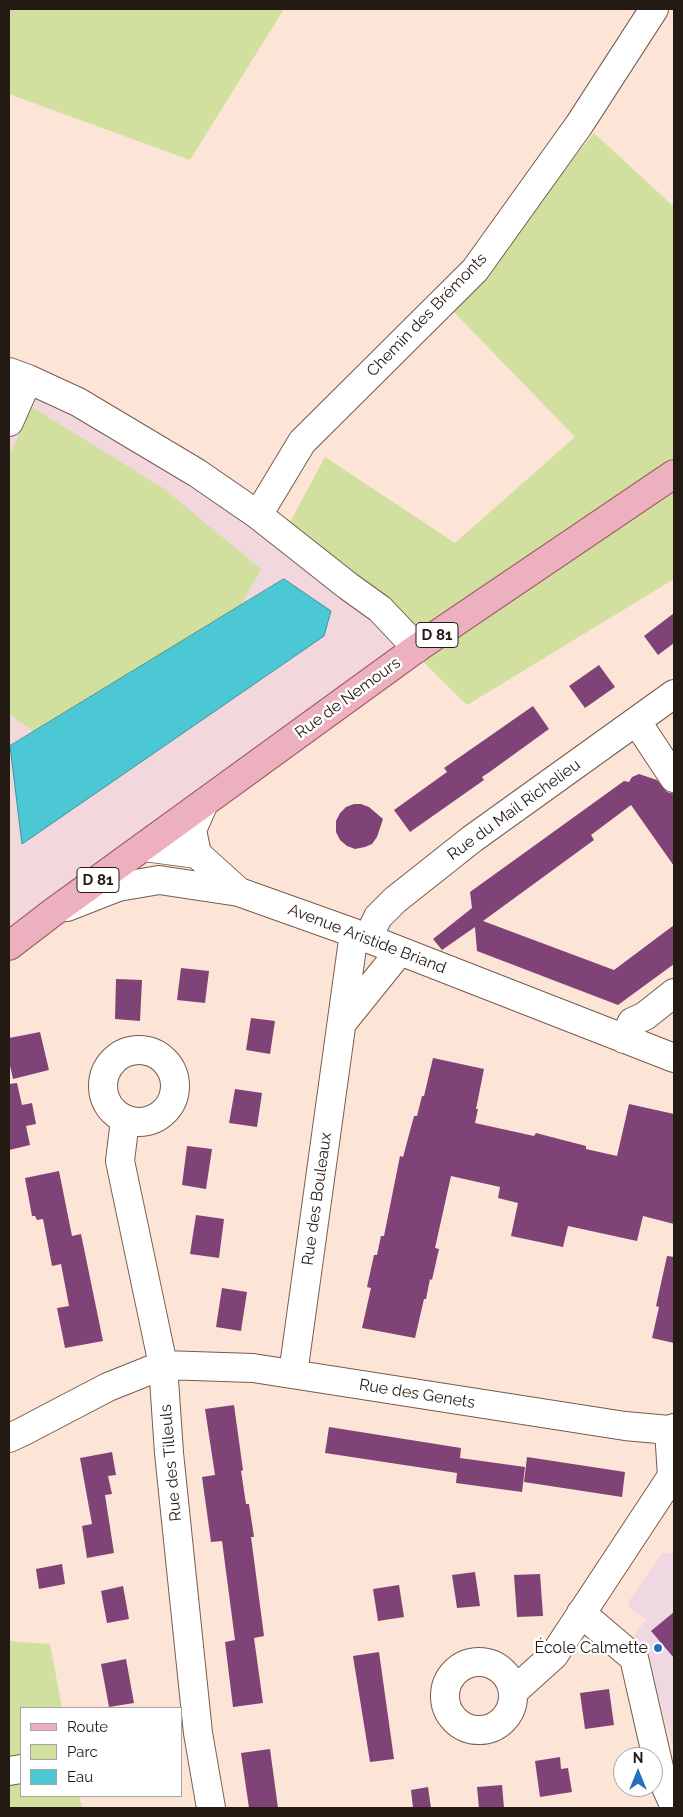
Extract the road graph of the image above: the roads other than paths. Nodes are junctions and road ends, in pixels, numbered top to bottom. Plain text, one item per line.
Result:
1 (654, 9) edge
2 (18, 375) edge
3 (9, 422) edge
4 (674, 474) edge
5 (258, 514) junction
6 (417, 648) junction
7 (674, 694) edge
8 (637, 722) junction
9 (674, 778) edge
10 (204, 803) junction
11 (144, 847) junction
12 (197, 854) junction
13 (160, 880) junction
14 (239, 892) junction
15 (52, 913) junction
16 (361, 936) junction
17 (9, 946) edge
18 (400, 951) junction
19 (674, 993) edge
20 (342, 1024) junction
21 (624, 1039) junction
22 (674, 1058) edge
23 (125, 1120) dead end
24 (163, 1366) junction
25 (293, 1374) junction
26 (672, 1429) edge
27 (9, 1438) edge
28 (581, 1614) junction
29 (513, 1692) dead end
30 (190, 1735) edge
31 (674, 1805) edge
32 (211, 1808) edge

1 - 5 street, Chemin des Brémonts
2 - 3 street
2 - 5 street
4 - 6 main road, Rue de Nemours / D 81
5 - 6 street
6 - 10 main road, Rue de Nemours / D 81
7 - 8 street, Rue du Mail Richelieu
8 - 9 street
8 - 16 street, Rue du Mail Richelieu
10 - 11 main road, Rue de Nemours / D 81
10 - 12 street
11 - 12 street
11 - 13 street
11 - 15 main road, Rue de Nemours / D 81
12 - 14 street
13 - 14 street, Avenue Aristide Briand
13 - 15 street, Avenue Aristide Briand
14 - 16 street, Avenue Aristide Briand
15 - 17 main road, D 81
16 - 18 street, Avenue Aristide Briand
16 - 20 street, Rue des Bouleaux
18 - 20 street
18 - 21 street, Avenue Aristide Briand
19 - 21 street
20 - 25 street, Rue des Bouleaux
21 - 22 street, Avenue Aristide Briand
23 - 24 street, Rue des Tilleuls
24 - 25 street, Rue des Genets
24 - 27 street
24 - 30 street, Rue des Tilleuls
25 - 26 street, Rue des Genets
26 - 28 street
28 - 29 street
28 - 31 street
30 - 32 street, Rue des Tilleuls

